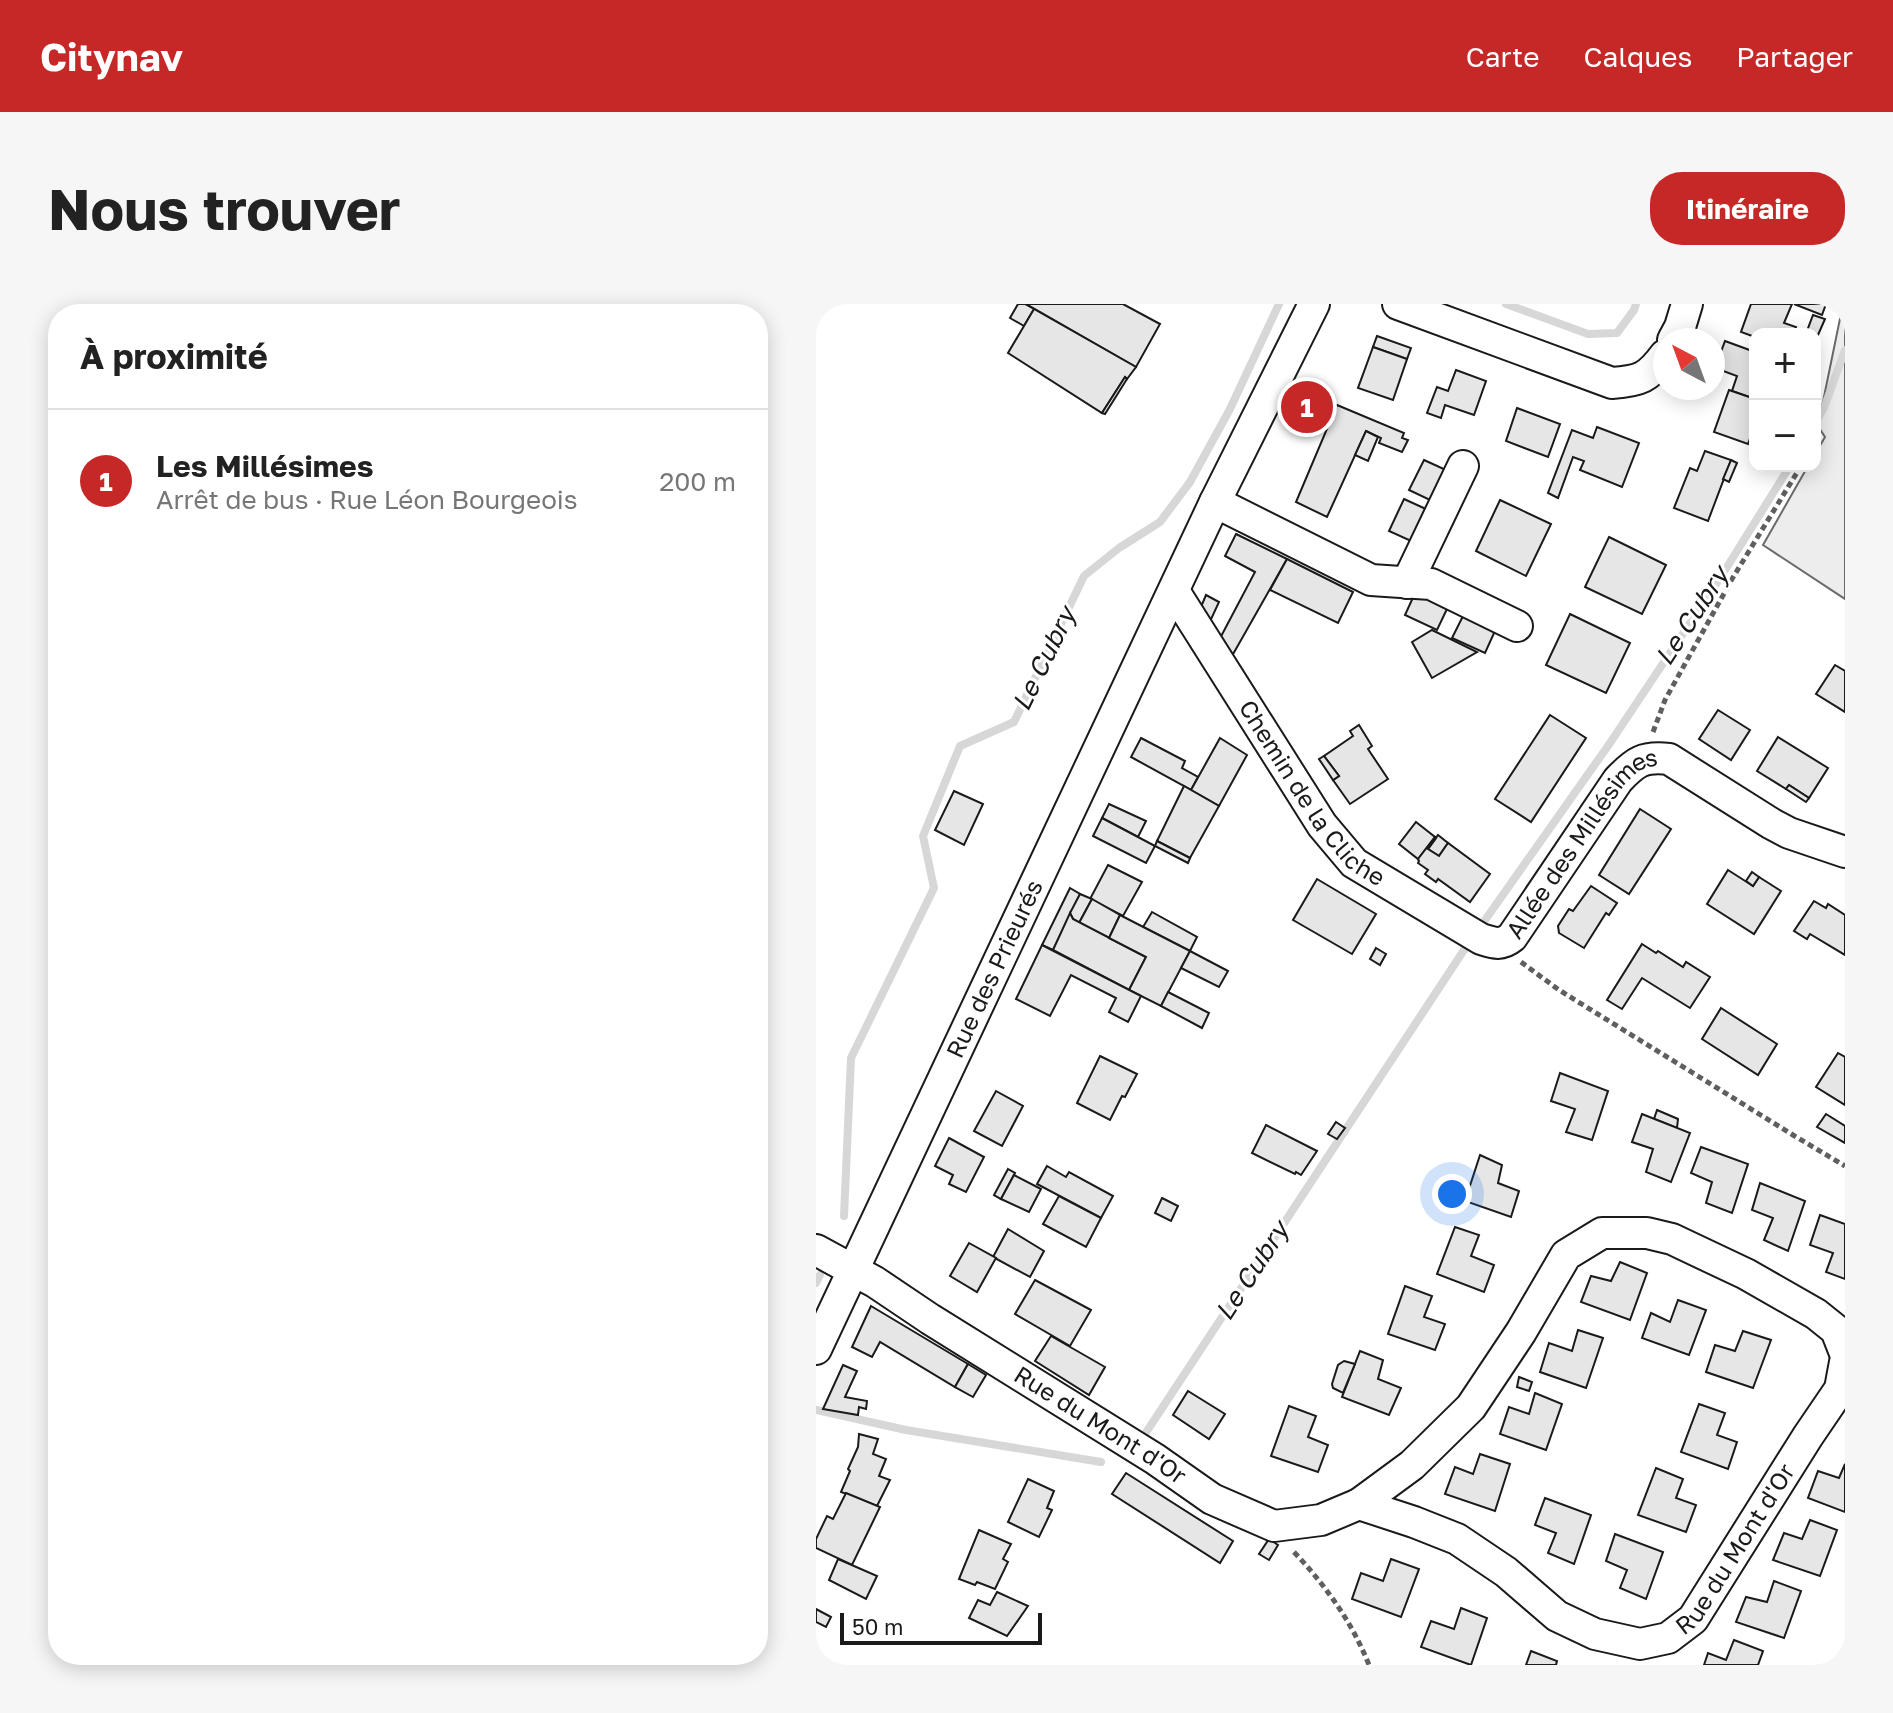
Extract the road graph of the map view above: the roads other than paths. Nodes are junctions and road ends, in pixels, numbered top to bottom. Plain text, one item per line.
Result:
1 (1314, 304) edge
2 (1398, 304) edge
3 (1687, 304) edge
4 (1679, 328) edge
5 (1653, 369) edge
6 (1463, 466) dead end
7 (1215, 502) junction
8 (1407, 583) junction
9 (1174, 591) junction
10 (1517, 626) dead end
11 (1845, 852) edge
12 (1496, 944) joint
13 (816, 1250) edge
14 (853, 1270) junction
15 (816, 1349) edge
16 (1845, 1353) edge
17 (1845, 1362) edge
18 (1359, 1504) junction

1 - 7 street, Rue des Prieurés
2 - 5 street
3 - 4 street
6 - 8 street
7 - 8 street
7 - 9 street, Rue des Prieurés
8 - 10 street
9 - 12 street, Chemin de la Cliche
9 - 14 street, Rue des Prieurés
11 - 12 street, Allée des Millésimes
13 - 14 street, Rue du Mont d'Or
14 - 15 street, Rue des Prieurés
14 - 18 street, Rue du Mont d'Or
16 - 18 street
17 - 18 street, Rue du Mont d'Or

